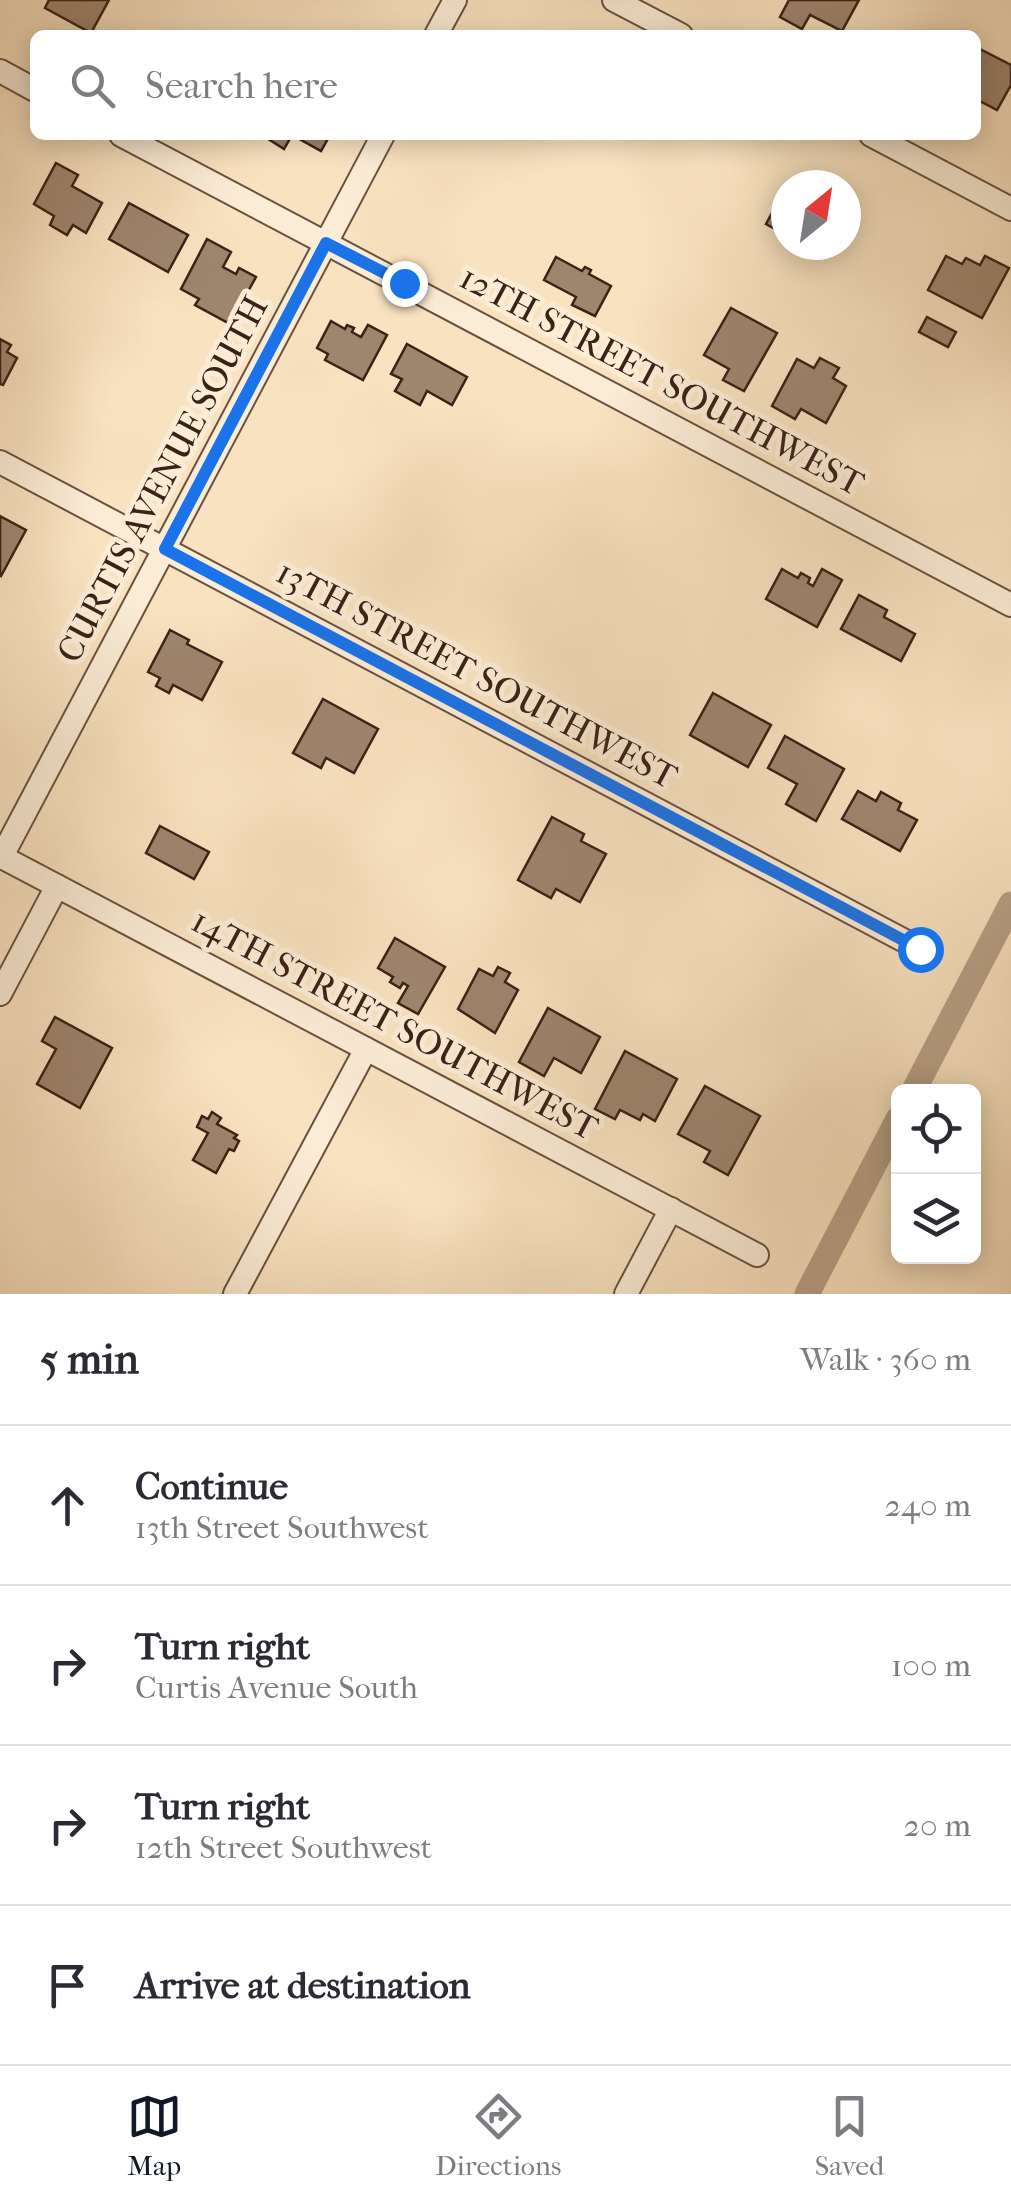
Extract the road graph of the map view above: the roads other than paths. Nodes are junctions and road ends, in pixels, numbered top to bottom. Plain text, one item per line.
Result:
1 (455, 0) edge
2 (614, 0) edge
3 (439, 30) edge
4 (671, 30) edge
5 (0, 71) edge
6 (30, 87) edge
7 (130, 140) edge
8 (381, 140) edge
9 (880, 140) edge
10 (1011, 209) edge
11 (326, 243) junction
12 (0, 462) edge
13 (165, 549) junction
14 (1011, 604) edge
15 (1, 856) edge
16 (57, 886) junction
17 (920, 949) dead end
18 (0, 994) edge
19 (366, 1048) junction
20 (671, 1209) junction
21 (756, 1255) dead end
22 (234, 1294) edge
23 (626, 1294) edge

1 - 3 street
2 - 4 street
5 - 6 street
7 - 11 street, 12TH STREET SOUTHWEST
8 - 11 street, CURTIS AVENUE SOUTH
9 - 10 street
11 - 13 street, CURTIS AVENUE SOUTH
11 - 14 street, 12TH STREET SOUTHWEST
12 - 13 street, 13TH STREET SOUTHWEST
13 - 15 street, CURTIS AVENUE SOUTH
13 - 17 street, 13TH STREET SOUTHWEST
15 - 16 street, 14TH STREET SOUTHWEST
16 - 18 street
16 - 19 street, 14TH STREET SOUTHWEST
19 - 20 street, 14TH STREET SOUTHWEST
19 - 22 street
20 - 21 street, 14TH STREET SOUTHWEST
20 - 23 street

